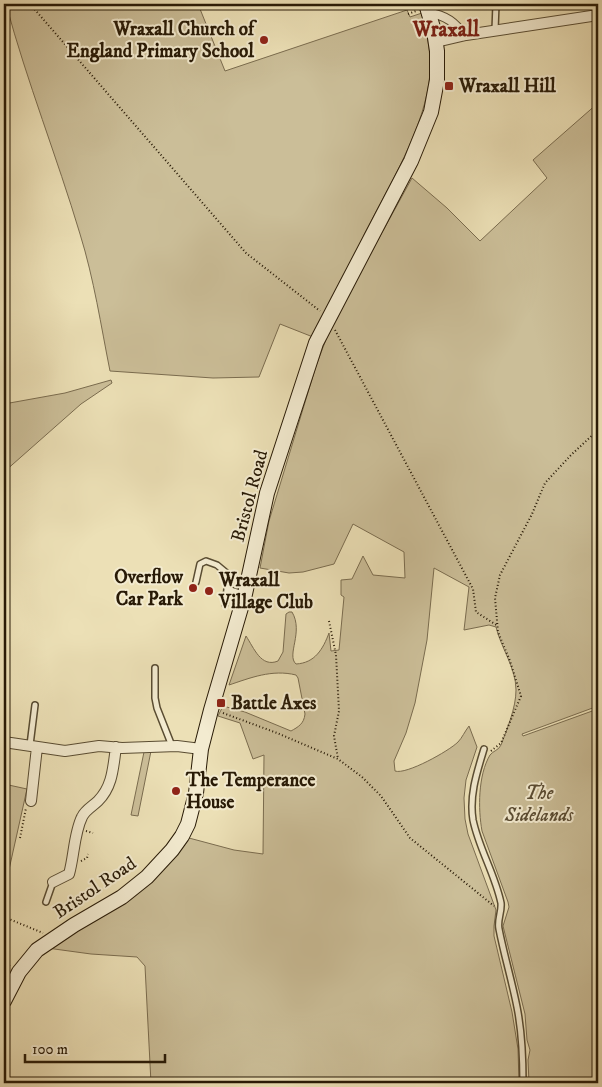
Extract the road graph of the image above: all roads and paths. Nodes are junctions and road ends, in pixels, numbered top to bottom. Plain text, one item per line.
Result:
1 (30, 4) edge
2 (496, 4) edge
3 (428, 8) edge
4 (598, 15) edge
5 (495, 31) junction
6 (464, 36) junction
7 (436, 42) junction
8 (328, 317) junction
9 (598, 430) edge
10 (196, 582) dead end
11 (227, 589) junction
12 (245, 594) junction
13 (225, 604) dead end
14 (328, 621) dead end
15 (498, 626) junction
16 (155, 668) dead end
17 (36, 705) dead end
18 (211, 710) junction
19 (4, 742) edge
20 (33, 746) junction
21 (172, 746) junction
22 (116, 747) junction
23 (201, 749) junction
24 (484, 749) dead end
25 (338, 759) junction
26 (481, 759) junction
27 (34, 796) joint
28 (20, 838) dead end
29 (53, 882) joint
30 (46, 902) dead end
31 (501, 906) junction
32 (4, 917) edge
33 (55, 938) junction
34 (4, 1001) edge
35 (523, 1083) edge

1 - 8 path
2 - 5 lane
3 - 6 street
3 - 7 main road, Bristol Road
4 - 5 street
5 - 6 street
6 - 7 street
7 - 8 main road, Bristol Road
8 - 12 main road, Bristol Road
8 - 15 path
9 - 15 path
10 - 11 lane
11 - 12 lane
11 - 13 lane
12 - 18 main road, Bristol Road
14 - 25 path
15 - 26 path
16 - 21 lane
17 - 20 lane
18 - 23 main road, Bristol Road
18 - 25 path
19 - 20 street
20 - 22 street
20 - 27 street
21 - 22 street
21 - 23 street
22 - 29 street
23 - 33 main road, Bristol Road
24 - 26 lane
25 - 31 path
26 - 31 lane
27 - 28 path
29 - 30 lane
31 - 35 lane
32 - 33 path
33 - 34 main road, Bristol Road

